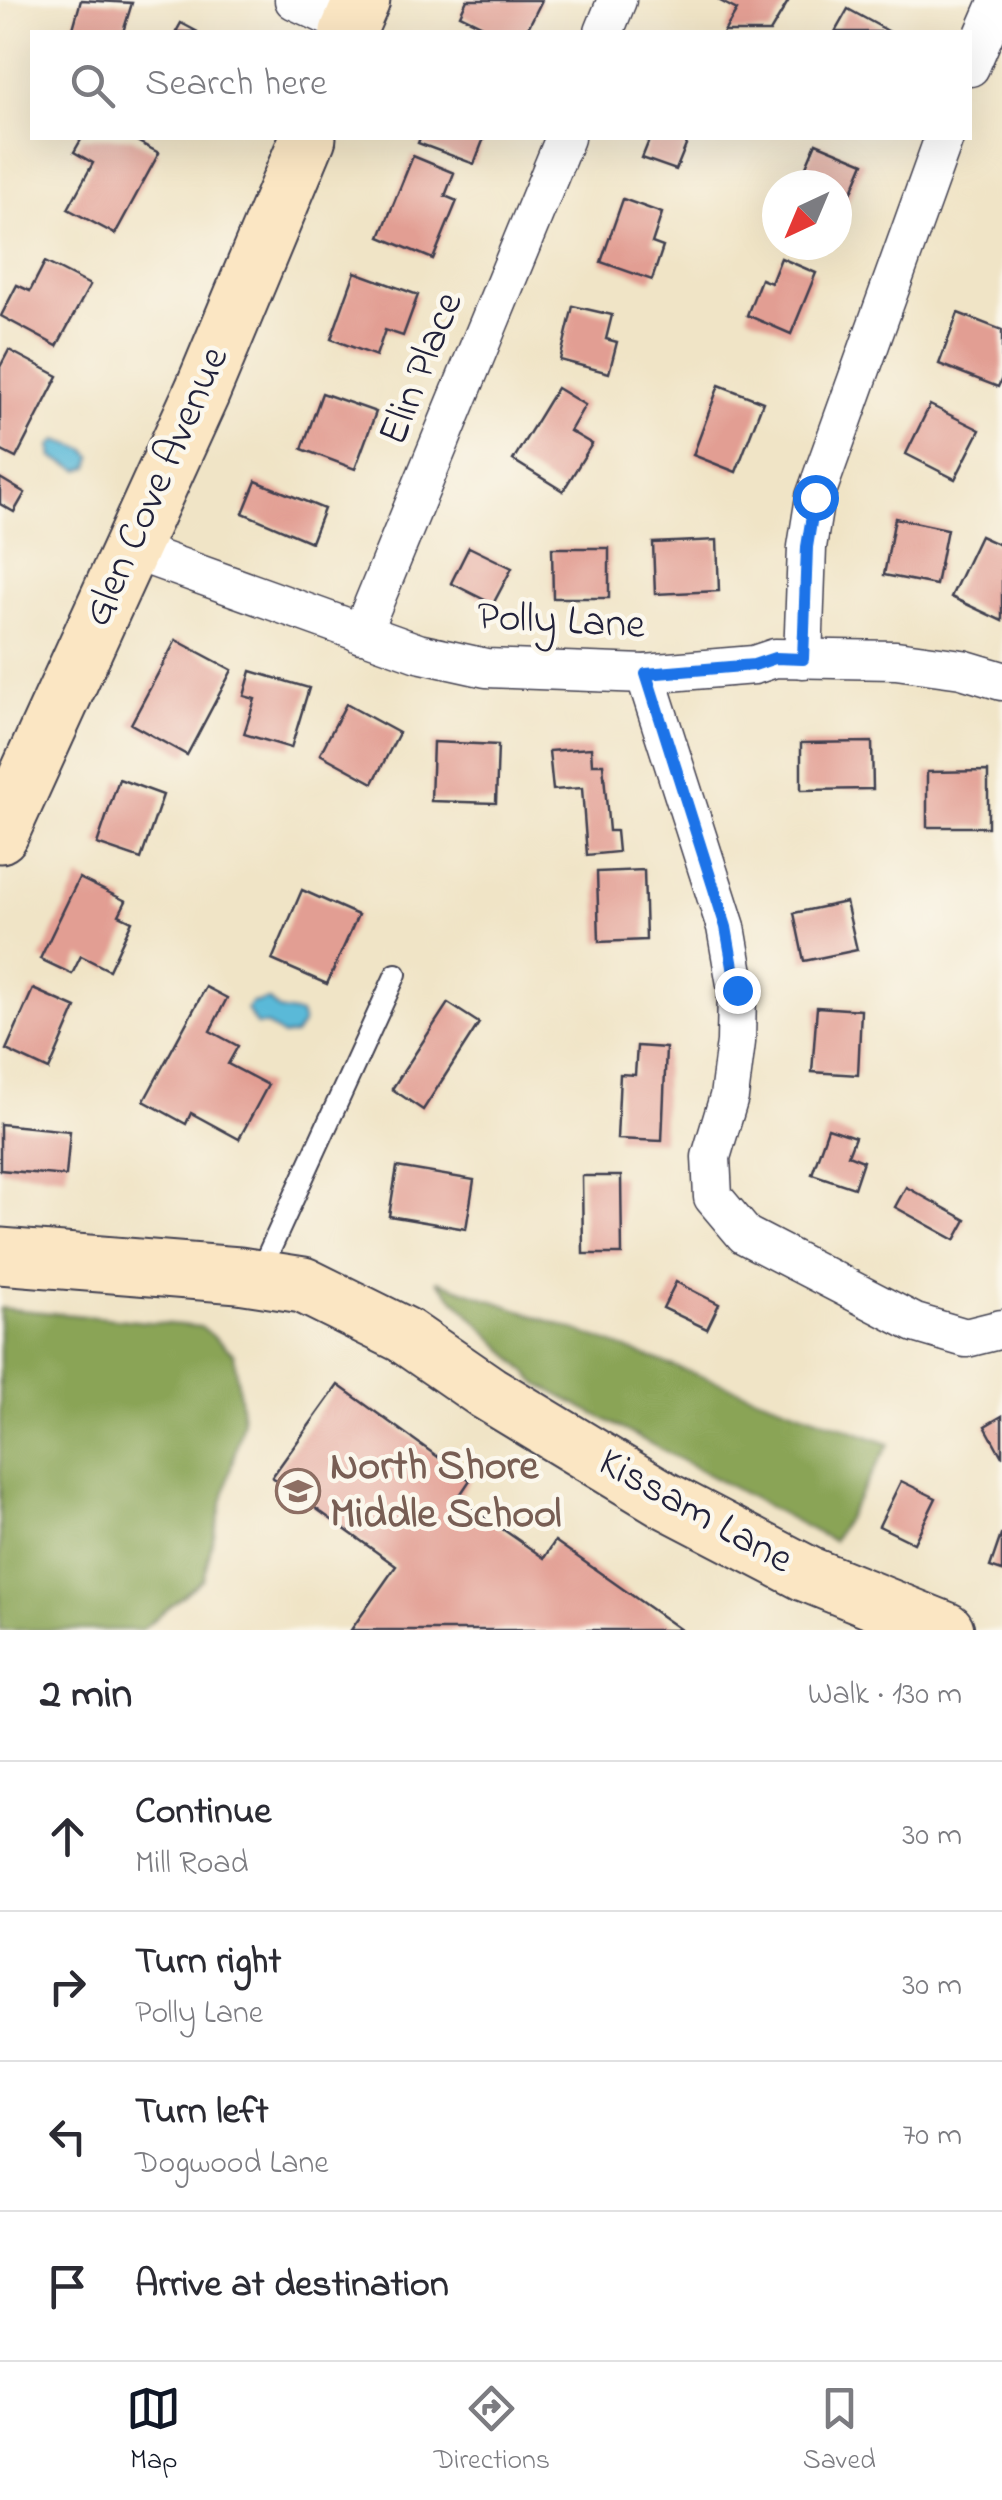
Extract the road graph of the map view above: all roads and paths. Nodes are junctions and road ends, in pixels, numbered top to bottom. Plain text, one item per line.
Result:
1 (294, 0) edge
2 (617, 0) edge
3 (995, 4) edge
4 (353, 20) edge
5 (605, 30) edge
6 (972, 62) edge
7 (307, 140) edge
8 (564, 140) edge
9 (943, 140) edge
10 (129, 549) junction
11 (361, 634) junction
12 (803, 659) junction
13 (646, 674) junction
14 (1002, 681) edge
15 (0, 835) edge
16 (396, 974) dead end
17 (0, 1256) edge
18 (257, 1278) junction
19 (1002, 1329) edge
20 (946, 1630) edge

1 - 4 street
2 - 5 street
3 - 6 street
7 - 10 street, Glen Cove Avenue
8 - 11 street, Elin Place
9 - 12 street
10 - 11 street, Polly Lane
10 - 15 street, Glen Cove Avenue
11 - 13 street, Polly Lane
12 - 13 street, Polly Lane
12 - 14 street, Polly Lane
13 - 19 street
16 - 18 lane
17 - 18 street, Kissam Lane
18 - 20 street, Kissam Lane

